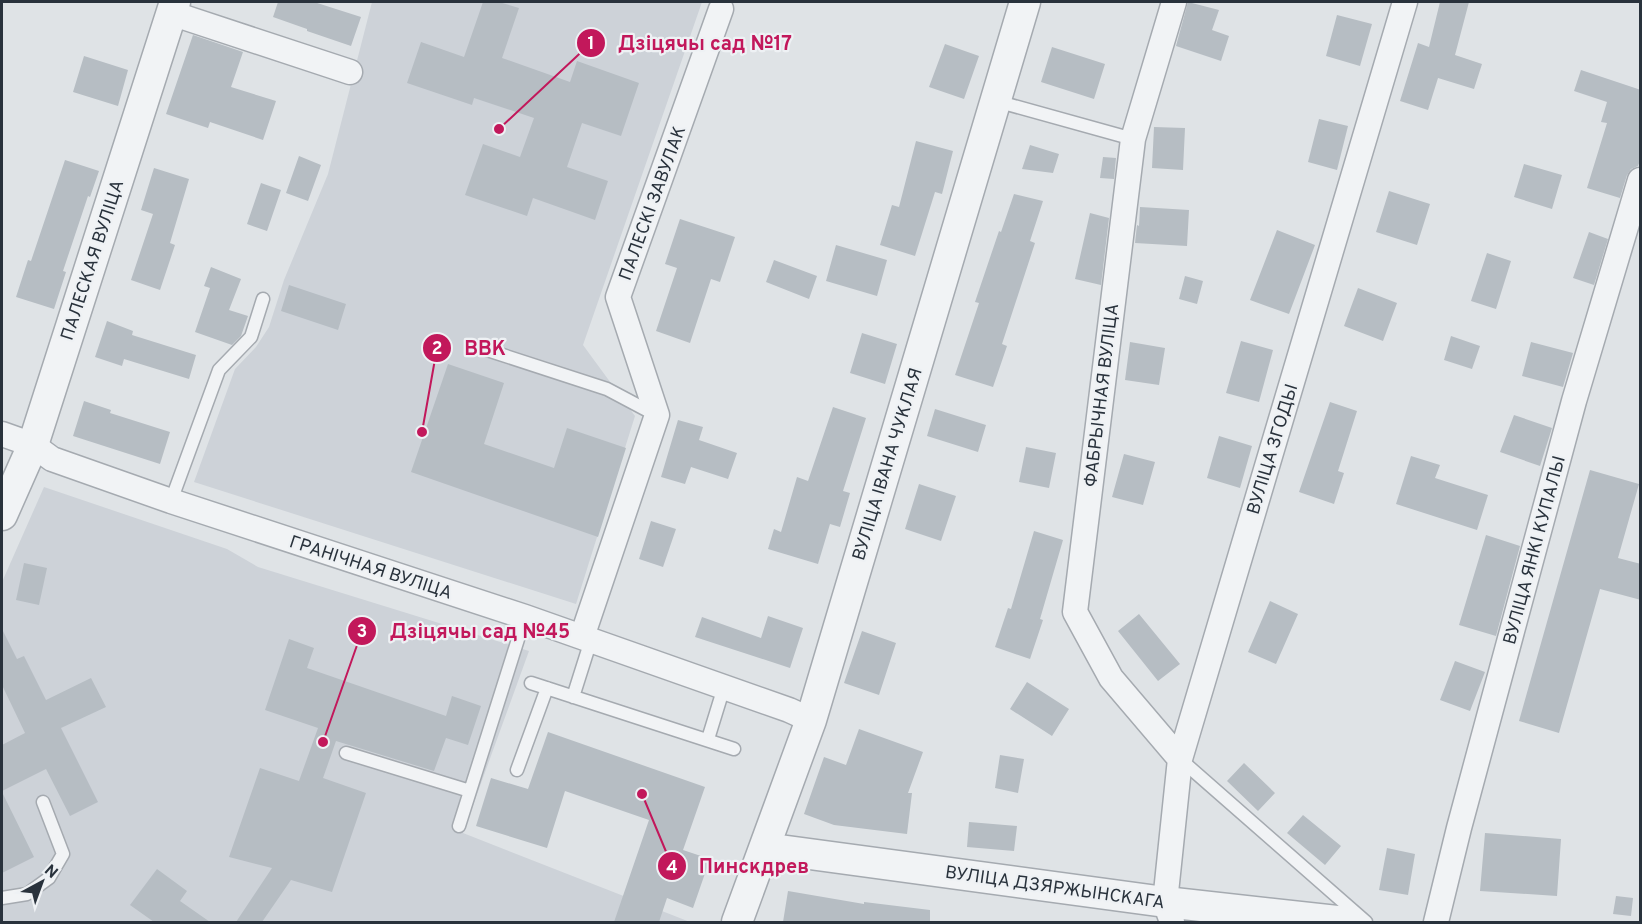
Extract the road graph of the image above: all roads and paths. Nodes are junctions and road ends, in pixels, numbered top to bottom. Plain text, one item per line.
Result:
1 (1025, 2) edge
2 (1174, 2) edge
3 (1405, 2) edge
4 (173, 7) edge
5 (721, 9) dead end
6 (350, 72) dead end
7 (995, 100) junction
8 (1133, 139) junction
9 (1641, 180) edge
10 (263, 299) dead end
11 (478, 347) dead end
12 (657, 416) junction
13 (2, 434) edge
14 (33, 445) junction
15 (171, 501) junction
16 (2, 515) edge
17 (525, 617) junction
18 (586, 639) junction
19 (531, 683) dead end
20 (724, 687) junction
21 (547, 688) junction
22 (573, 697) junction
23 (811, 720) junction
24 (708, 739) junction
25 (734, 749) dead end
26 (346, 753) dead end
27 (1180, 759) junction
28 (518, 770) dead end
29 (470, 791) junction
30 (43, 802) dead end
31 (459, 826) dead end
32 (765, 848) junction
33 (2, 898) edge
34 (1168, 912) edge
35 (737, 922) edge
36 (1346, 922) edge
37 (1366, 922) edge
38 (1436, 922) edge

1 - 7 street, ВУЛІЦА ІВАНА ЧУКЛАЯ
2 - 8 street, ФАБРЫЧНАЯ ВУЛІЦА
3 - 27 street, ВУЛІЦА ЗГОДЫ
4 - 6 street
4 - 14 street, ПАЛЕСКАЯ ВУЛІЦА
5 - 12 street, ПАЛЕСКІ ЗАВУЛАК
7 - 8 lane
7 - 23 street, ВУЛІЦА ІВАНА ЧУКЛАЯ
8 - 27 street, ФАБРЫЧНАЯ ВУЛІЦА
9 - 38 street, ВУЛІЦА ЯНКІ КУПАЛЫ
10 - 15 lane
11 - 12 lane
12 - 18 street
13 - 14 street, ГРАНІЧНАЯ ВУЛІЦА
14 - 15 street, ГРАНІЧНАЯ ВУЛІЦА
14 - 16 street, ПАЛЕСКАЯ ВУЛІЦА
15 - 17 street, ГРАНІЧНАЯ ВУЛІЦА
17 - 18 street, ГРАНІЧНАЯ ВУЛІЦА
17 - 29 lane
18 - 20 street, ГРАНІЧНАЯ ВУЛІЦА
18 - 22 lane
19 - 21 lane
20 - 23 street, ГРАНІЧНАЯ ВУЛІЦА
20 - 24 lane
21 - 22 lane
21 - 28 lane
22 - 24 lane
23 - 32 street, ВУЛІЦА ІВАНА ЧУКЛАЯ
24 - 25 lane
26 - 29 lane
27 - 34 street, ВУЛІЦА ЗГОДЫ
27 - 37 lane
29 - 31 lane
30 - 33 lane
32 - 34 street, ВУЛІЦА ДЗЯРЖЫНСКАГА
32 - 35 street, ВУЛІЦА ІВАНА ЧУКЛАЯ
34 - 36 street, ВУЛІЦА ДЗЯРЖЫНСКАГА

